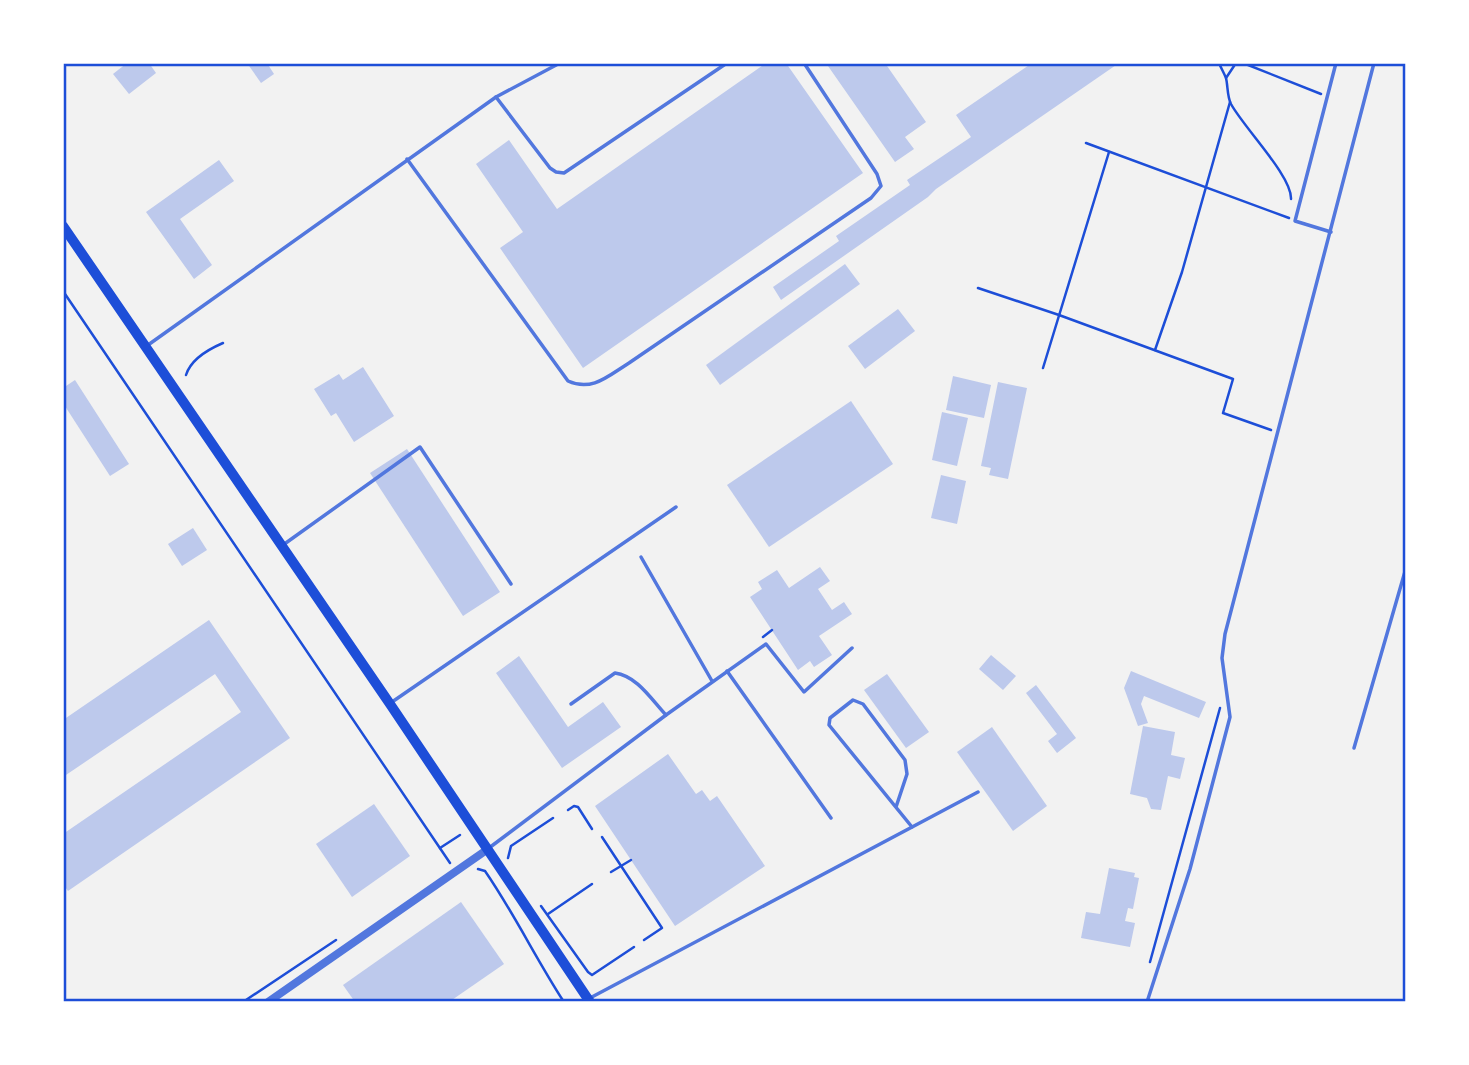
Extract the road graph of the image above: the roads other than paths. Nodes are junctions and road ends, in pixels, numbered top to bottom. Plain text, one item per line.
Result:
1 (560, 63) edge
2 (727, 63) edge
3 (804, 63) edge
4 (1336, 63) edge
5 (1374, 63) edge
6 (496, 97) junction
7 (407, 159) junction
8 (63, 226) edge
9 (1331, 232) junction
10 (146, 346) junction
11 (676, 507) dead end
12 (282, 546) junction
13 (641, 557) dead end
14 (1406, 568) edge
15 (511, 584) dead end
16 (852, 648) dead end
17 (727, 671) junction
18 (712, 681) junction
19 (390, 704) junction
20 (571, 704) dead end
21 (666, 715) junction
22 (1354, 748) dead end
23 (978, 792) dead end
24 (896, 807) junction
25 (831, 818) dead end
26 (912, 827) junction
27 (488, 849) junction
28 (589, 1000) edge
29 (268, 1002) edge
30 (1147, 1002) edge

1 - 6 lane
2 - 6 lane
3 - 7 lane
4 - 9 lane
5 - 9 lane
6 - 7 lane
7 - 10 lane
8 - 10 main road
9 - 30 lane
10 - 12 main road
11 - 19 lane
12 - 15 lane
12 - 19 main road
13 - 18 lane
14 - 22 lane
16 - 17 lane
17 - 18 lane
17 - 25 lane
18 - 21 lane
19 - 27 main road
20 - 21 lane
21 - 27 lane
23 - 26 lane
24 - 24 lane
24 - 26 lane
26 - 28 lane
27 - 28 main road
27 - 29 street

